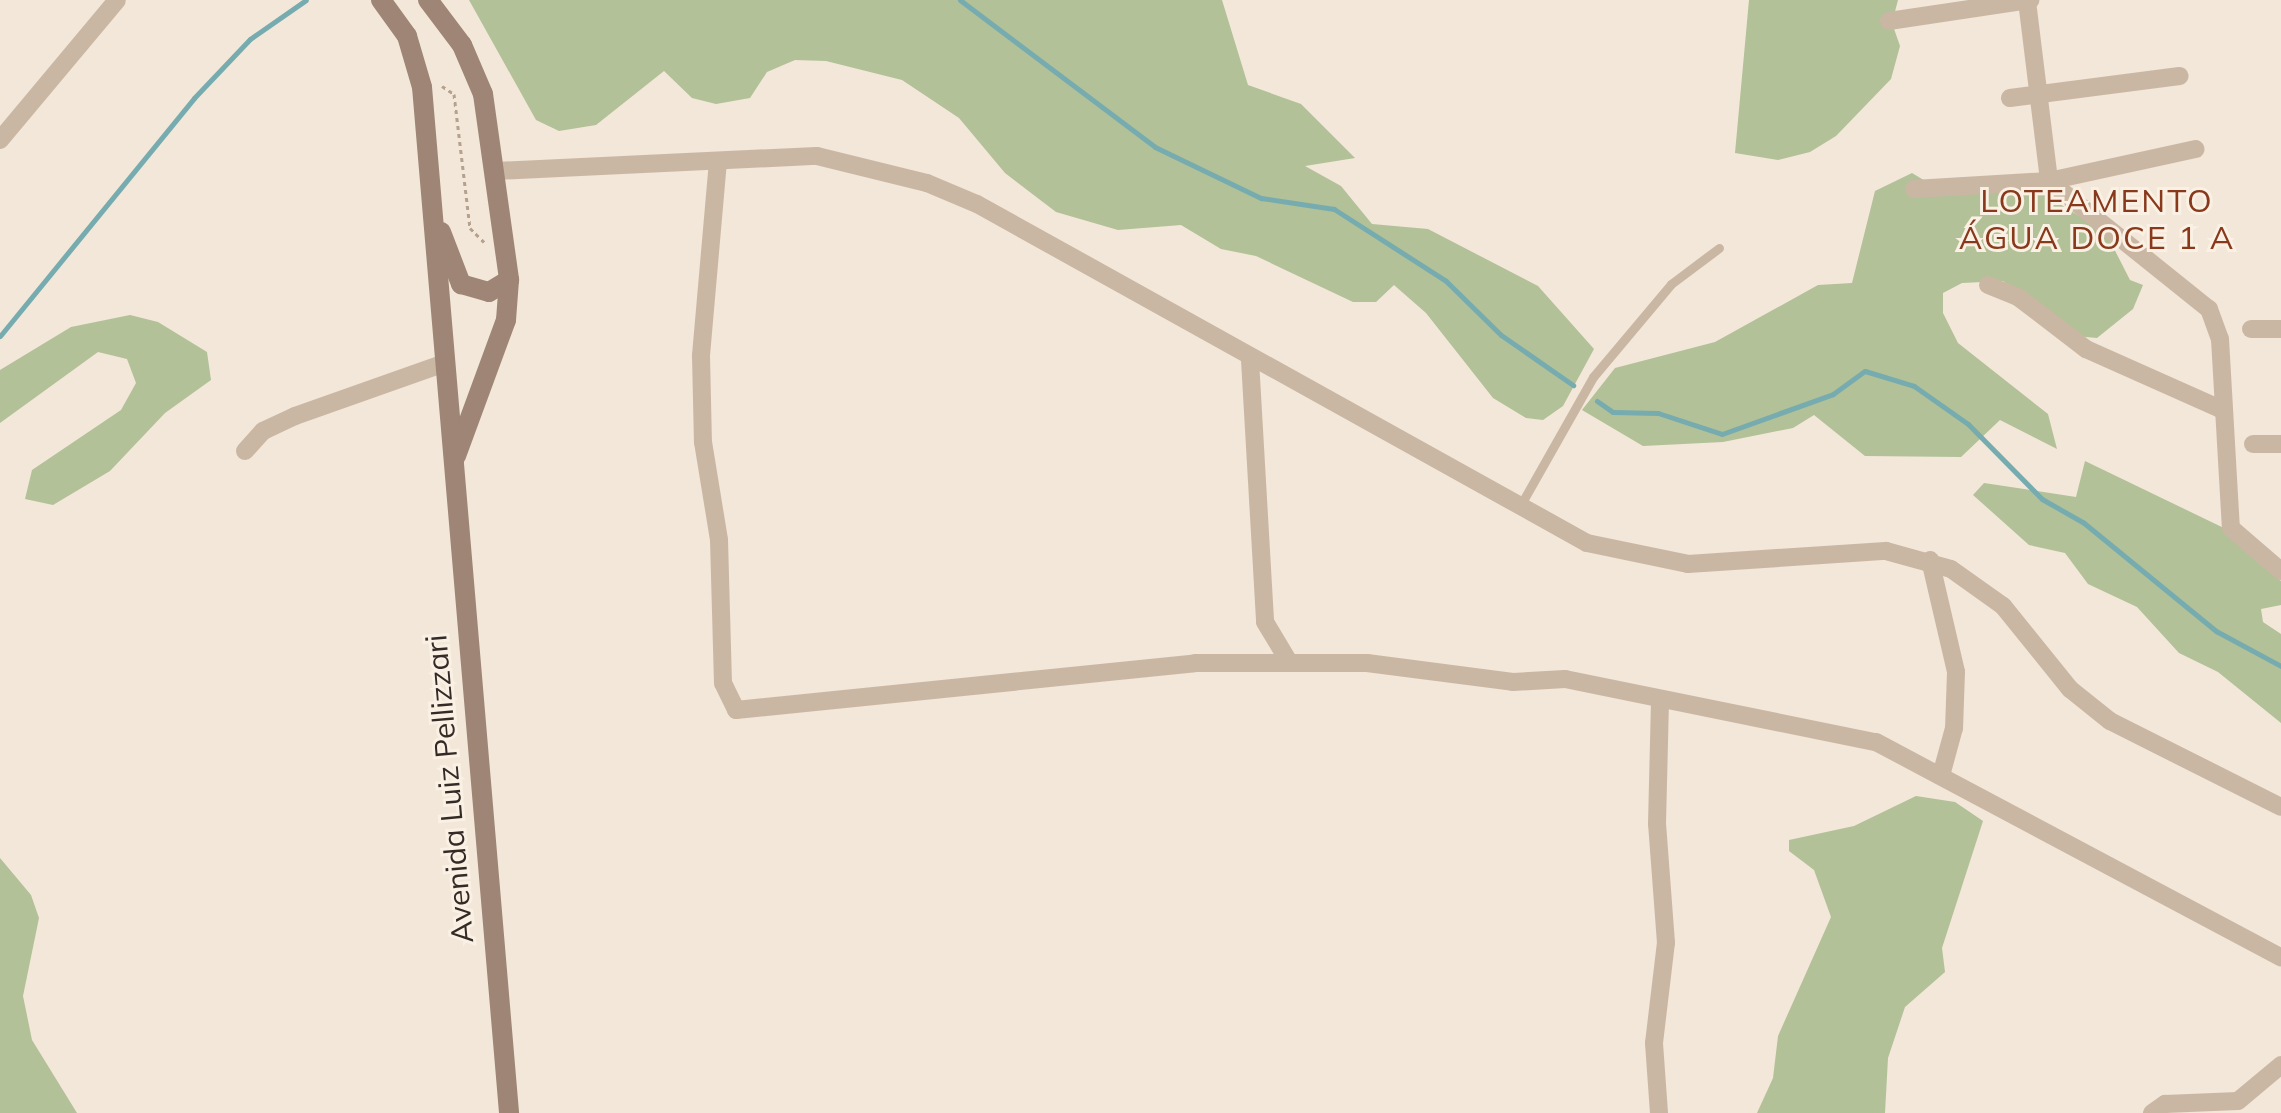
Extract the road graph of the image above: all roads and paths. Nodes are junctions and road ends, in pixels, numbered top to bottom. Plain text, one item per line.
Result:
1 (117, 0) edge
2 (381, 0) edge
3 (428, 0) edge
4 (2028, 0) edge
5 (1889, 21) dead end
6 (2180, 76) dead end
7 (422, 87) junction
8 (2038, 94) junction
9 (2010, 98) dead end
10 (0, 140) edge
11 (2196, 149) dead end
12 (718, 161) junction
13 (496, 171) junction
14 (2049, 181) junction
15 (1914, 189) dead end
16 (436, 226) junction
17 (504, 241) junction
18 (1719, 248) dead end
19 (509, 280) junction
20 (1988, 285) dead end
21 (2251, 329) dead end
22 (2281, 329) edge
23 (1250, 360) junction
24 (445, 363) junction
25 (2221, 409) junction
26 (2253, 444) dead end
27 (2281, 444) edge
28 (245, 451) dead end
29 (455, 459) junction
30 (1518, 509) junction
31 (1930, 560) junction
32 (2281, 571) edge
33 (1289, 662) junction
34 (1660, 703) junction
35 (1942, 772) junction
36 (2281, 807) edge
37 (2281, 957) edge
38 (2281, 1065) edge
39 (509, 1113) edge
40 (1659, 1113) edge
41 (2152, 1113) edge

1 - 10 street
2 - 7 main road, Avenida Luiz Pellizzari
3 - 13 main road, Avenida Luiz Pellizzari
4 - 5 street
4 - 8 street
6 - 8 street
7 - 16 main road, Avenida Luiz Pellizzari
7 - 17 path
8 - 9 street
8 - 14 street
11 - 14 street
12 - 13 street
12 - 23 street
12 - 33 street
13 - 17 main road, Avenida Luiz Pellizzari
14 - 15 street
14 - 25 street
16 - 19 main road
16 - 24 main road, Avenida Luiz Pellizzari
17 - 19 main road, Avenida Luiz Pellizzari
18 - 30 lane
19 - 29 main road, Avenida Luiz Pellizzari
20 - 25 street
21 - 22 street
23 - 30 street
23 - 33 street
24 - 28 street
24 - 29 main road, Avenida Luiz Pellizzari
25 - 32 street
26 - 27 street
29 - 39 main road, Avenida Luiz Pellizzari
30 - 31 street
31 - 35 street
31 - 36 street
33 - 34 street
34 - 35 street
34 - 40 street
35 - 37 street
38 - 41 street

